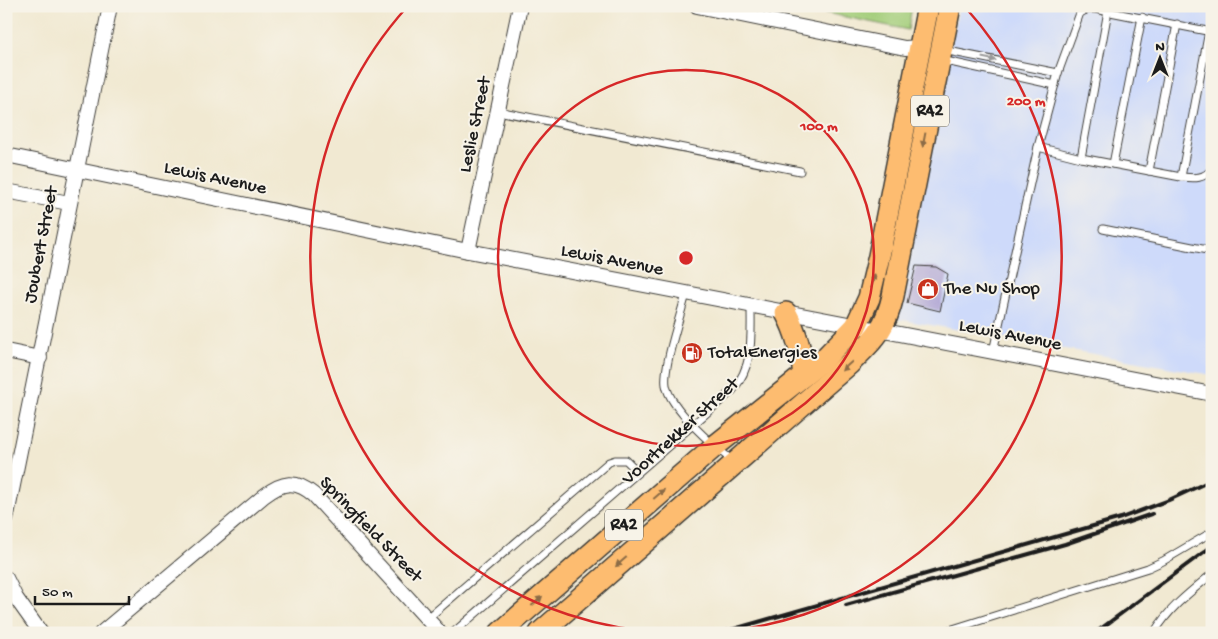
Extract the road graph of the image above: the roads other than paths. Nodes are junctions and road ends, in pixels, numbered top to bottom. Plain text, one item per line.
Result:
1 (110, 6) edge
2 (520, 6) edge
3 (697, 6) edge
4 (928, 6) edge
5 (950, 6) edge
6 (1108, 11) junction
7 (1142, 17) junction
8 (1177, 24) junction
9 (1210, 31) edge
10 (927, 52) junction
11 (1058, 73) junction
12 (1055, 85) junction
13 (498, 111) junction
14 (1038, 147) junction
15 (6, 155) edge
16 (1081, 158) junction
17 (1112, 164) junction
18 (76, 169) junction
19 (1212, 169) edge
20 (800, 171) dead end
21 (1149, 171) junction
22 (1180, 177) junction
23 (6, 191) edge
24 (69, 203) junction
25 (1103, 229) dead end
26 (468, 251) junction
27 (1212, 251) edge
28 (686, 294) junction
29 (751, 307) junction
30 (786, 313) junction
31 (856, 326) junction
32 (881, 331) junction
33 (6, 351) edge
34 (993, 352) junction
35 (40, 358) junction
36 (804, 375) junction
37 (1212, 394) edge
38 (692, 425) junction
39 (715, 446) junction
40 (734, 463) junction
41 (638, 472) junction
42 (6, 520) edge
43 (1212, 532) edge
44 (1212, 574) edge
45 (6, 578) edge
46 (427, 618) junction
47 (41, 633) edge
48 (101, 633) edge
49 (440, 633) edge
50 (453, 633) edge
51 (500, 633) edge
52 (540, 633) edge
53 (940, 633) edge
54 (1154, 633) edge

1 - 18 street, Joubert Street
2 - 13 street, Leslie Street
3 - 10 street
4 - 10 main road, R42
5 - 10 main road, R42
6 - 7 lane
6 - 11 lane
6 - 16 lane
7 - 8 lane
7 - 17 lane
8 - 9 lane
8 - 21 lane
9 - 22 lane
10 -> 11 lane
10 - 12 lane
31 -> 10 main road, R42
10 -> 32 main road, R42
11 - 12 lane
12 - 14 lane
13 - 20 lane
13 - 26 street, Leslie Street
14 - 16 lane
14 - 34 lane
15 - 18 street, Lewis Avenue
16 - 17 lane
17 - 21 lane
18 - 24 street, Joubert Street
18 - 26 street, Lewis Avenue
19 - 22 lane
21 - 22 lane
23 - 24 street
24 - 35 street, Joubert Street
25 - 27 lane
26 - 28 street, Lewis Avenue
28 - 29 street, Lewis Avenue
28 - 38 lane
29 - 30 street, Lewis Avenue
29 - 38 lane, Voortrekker Street
30 - 31 street, Lewis Avenue
30 - 36 main road
31 - 32 street, Lewis Avenue
31 - 36 main road, R42
32 - 34 street, Lewis Avenue
32 -> 40 main road, R42
33 - 35 street
34 - 37 street, Lewis Avenue
35 - 42 street, Joubert Street
36 - 39 main road, R42
38 - 39 lane
38 - 41 lane, Voortrekker Street
39 - 40 lane
51 -> 39 main road, R42
40 -> 52 main road, R42
41 - 46 lane
41 - 50 lane, Voortrekker Street
43 - 53 lane
44 - 54 lane
45 - 47 street
46 - 48 street, Springfield Street
46 - 49 street, Springfield Street

